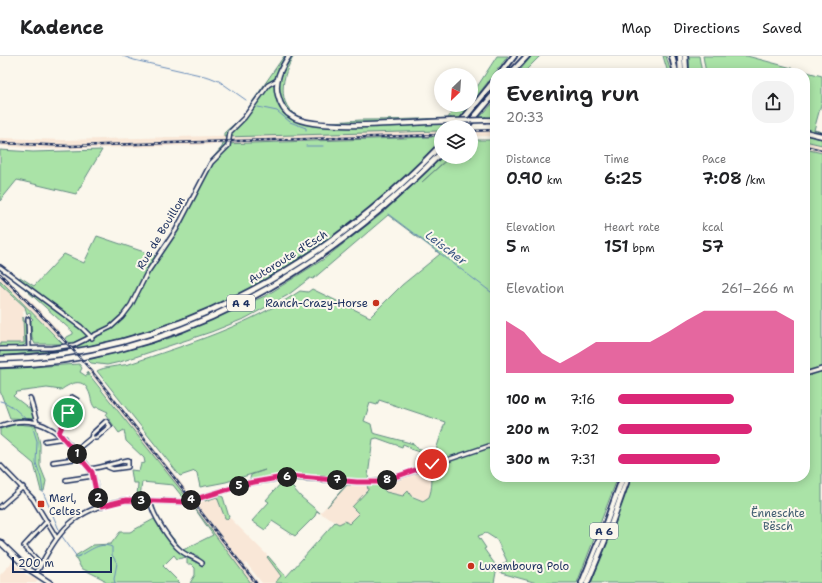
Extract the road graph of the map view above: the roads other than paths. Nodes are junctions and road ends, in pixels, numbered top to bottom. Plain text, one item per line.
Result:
1 (289, 56) edge
2 (513, 56) edge
3 (522, 56) edge
4 (526, 56) edge
5 (672, 56) edge
6 (680, 56) edge
7 (685, 56) edge
8 (505, 68) edge
9 (514, 68) edge
10 (515, 68) edge
11 (675, 68) edge
12 (681, 68) edge
13 (686, 68) edge
14 (277, 80) junction
15 (490, 86) edge
16 (490, 99) edge
17 (463, 120) edge
18 (472, 120) edge
19 (490, 120) edge
20 (810, 133) edge
21 (822, 136) edge
22 (434, 152) edge
23 (434, 161) edge
24 (0, 267) edge
25 (28, 319) dead end
26 (92, 338) junction
27 (29, 348) junction
28 (0, 349) edge
29 (0, 359) edge
30 (0, 365) edge
31 (822, 369) edge
32 (810, 373) edge
33 (30, 398) dead end
34 (68, 413) junction
35 (37, 423) junction
36 (2, 425) edge
37 (59, 433) junction
38 (65, 438) junction
39 (91, 438) junction
40 (45, 441) dead end
41 (490, 446) edge
42 (75, 451) junction
43 (80, 458) junction
44 (53, 462) dead end
45 (0, 465) edge
46 (108, 467) junction
47 (90, 469) junction
48 (93, 476) junction
49 (66, 480) dead end
50 (621, 482) edge
51 (626, 482) edge
52 (23, 487) junction
53 (151, 502) junction
54 (102, 506) junction
55 (0, 507) edge
56 (47, 521) junction
57 (56, 537) junction
58 (0, 542) edge
59 (41, 564) junction
60 (202, 564) dead end
61 (36, 574) junction
62 (50, 583) edge
63 (582, 583) edge
64 (587, 583) edge

1 - 14 main road, Rue de Bouillon
2 - 8 highway
3 - 9 highway
4 - 10 highway
5 - 11 highway
6 - 12 highway
7 - 13 highway
14 - 19 main road, bridge
14 - 26 street, Rue de Bouillon
15 - 17 highway
16 - 18 highway
20 - 21 main road
22 - 29 highway, Autoroute d'Esch / A 4
23 - 30 highway, Autoroute d'Esch / A 4
24 - 26 street
25 - 27 street
26 - 27 street, Rue de Bouillon
27 - 28 street, Rue de Bouillon
31 - 32 street
33 - 35 street
34 - 34 street
34 - 37 street
35 - 36 street
35 - 37 street
37 - 38 street
38 - 40 street
38 - 42 street
39 - 39 street
39 - 42 street
41 - 53 street
42 - 43 street
43 - 44 street
43 - 47 street
45 - 52 street
46 - 46 street
46 - 47 street
47 - 48 street
48 - 49 street
48 - 54 street
50 - 63 highway, A 6
51 - 64 highway, A 6
52 - 55 street
52 - 56 street
53 - 54 street
53 - 60 street
54 - 57 street
56 - 57 street
56 - 59 street
57 - 59 street
58 - 61 main road
59 - 61 street
61 - 62 main road

